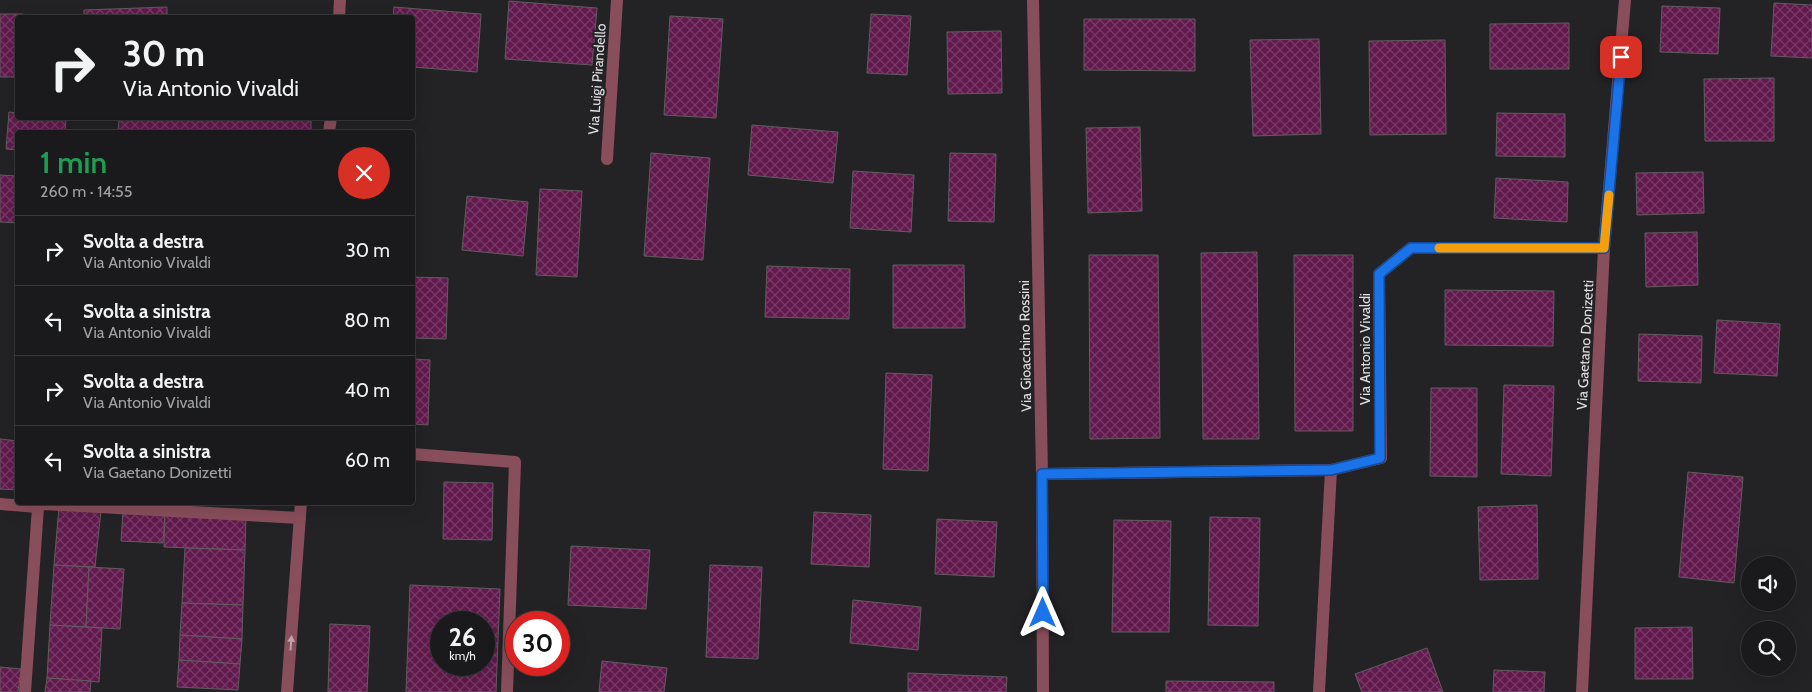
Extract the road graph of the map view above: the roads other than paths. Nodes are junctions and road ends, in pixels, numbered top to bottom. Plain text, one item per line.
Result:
1 (340, 0) edge
2 (617, 0) edge
3 (1033, 0) edge
4 (1626, 0) edge
5 (338, 15) edge
6 (607, 159) dead end
7 (1604, 248) junction
8 (415, 454) edge
9 (1331, 470) junction
10 (1042, 474) junction
11 (0, 504) edge
12 (45, 505) edge
13 (66, 505) edge
14 (301, 505) edge
15 (38, 507) junction
16 (300, 518) junction
17 (25, 692) edge
18 (287, 692) edge
19 (507, 692) edge
20 (1043, 692) edge
21 (1318, 692) edge
22 (1582, 692) edge

1 - 5 street
2 - 6 street, Via Luigi Pirandello
3 - 10 street, Via Gioacchino Rossini
4 - 7 street, Via Gaetano Donizetti
7 - 9 street, Via Antonio Vivaldi
7 - 22 street, Via Gaetano Donizetti
8 - 19 street
9 - 10 street, Via Antonio Vivaldi
9 - 21 street
10 - 20 street, Via Gioacchino Rossini
11 - 15 street
12 - 15 street
13 - 16 street
14 - 16 street
15 - 17 street
18 -> 16 street

